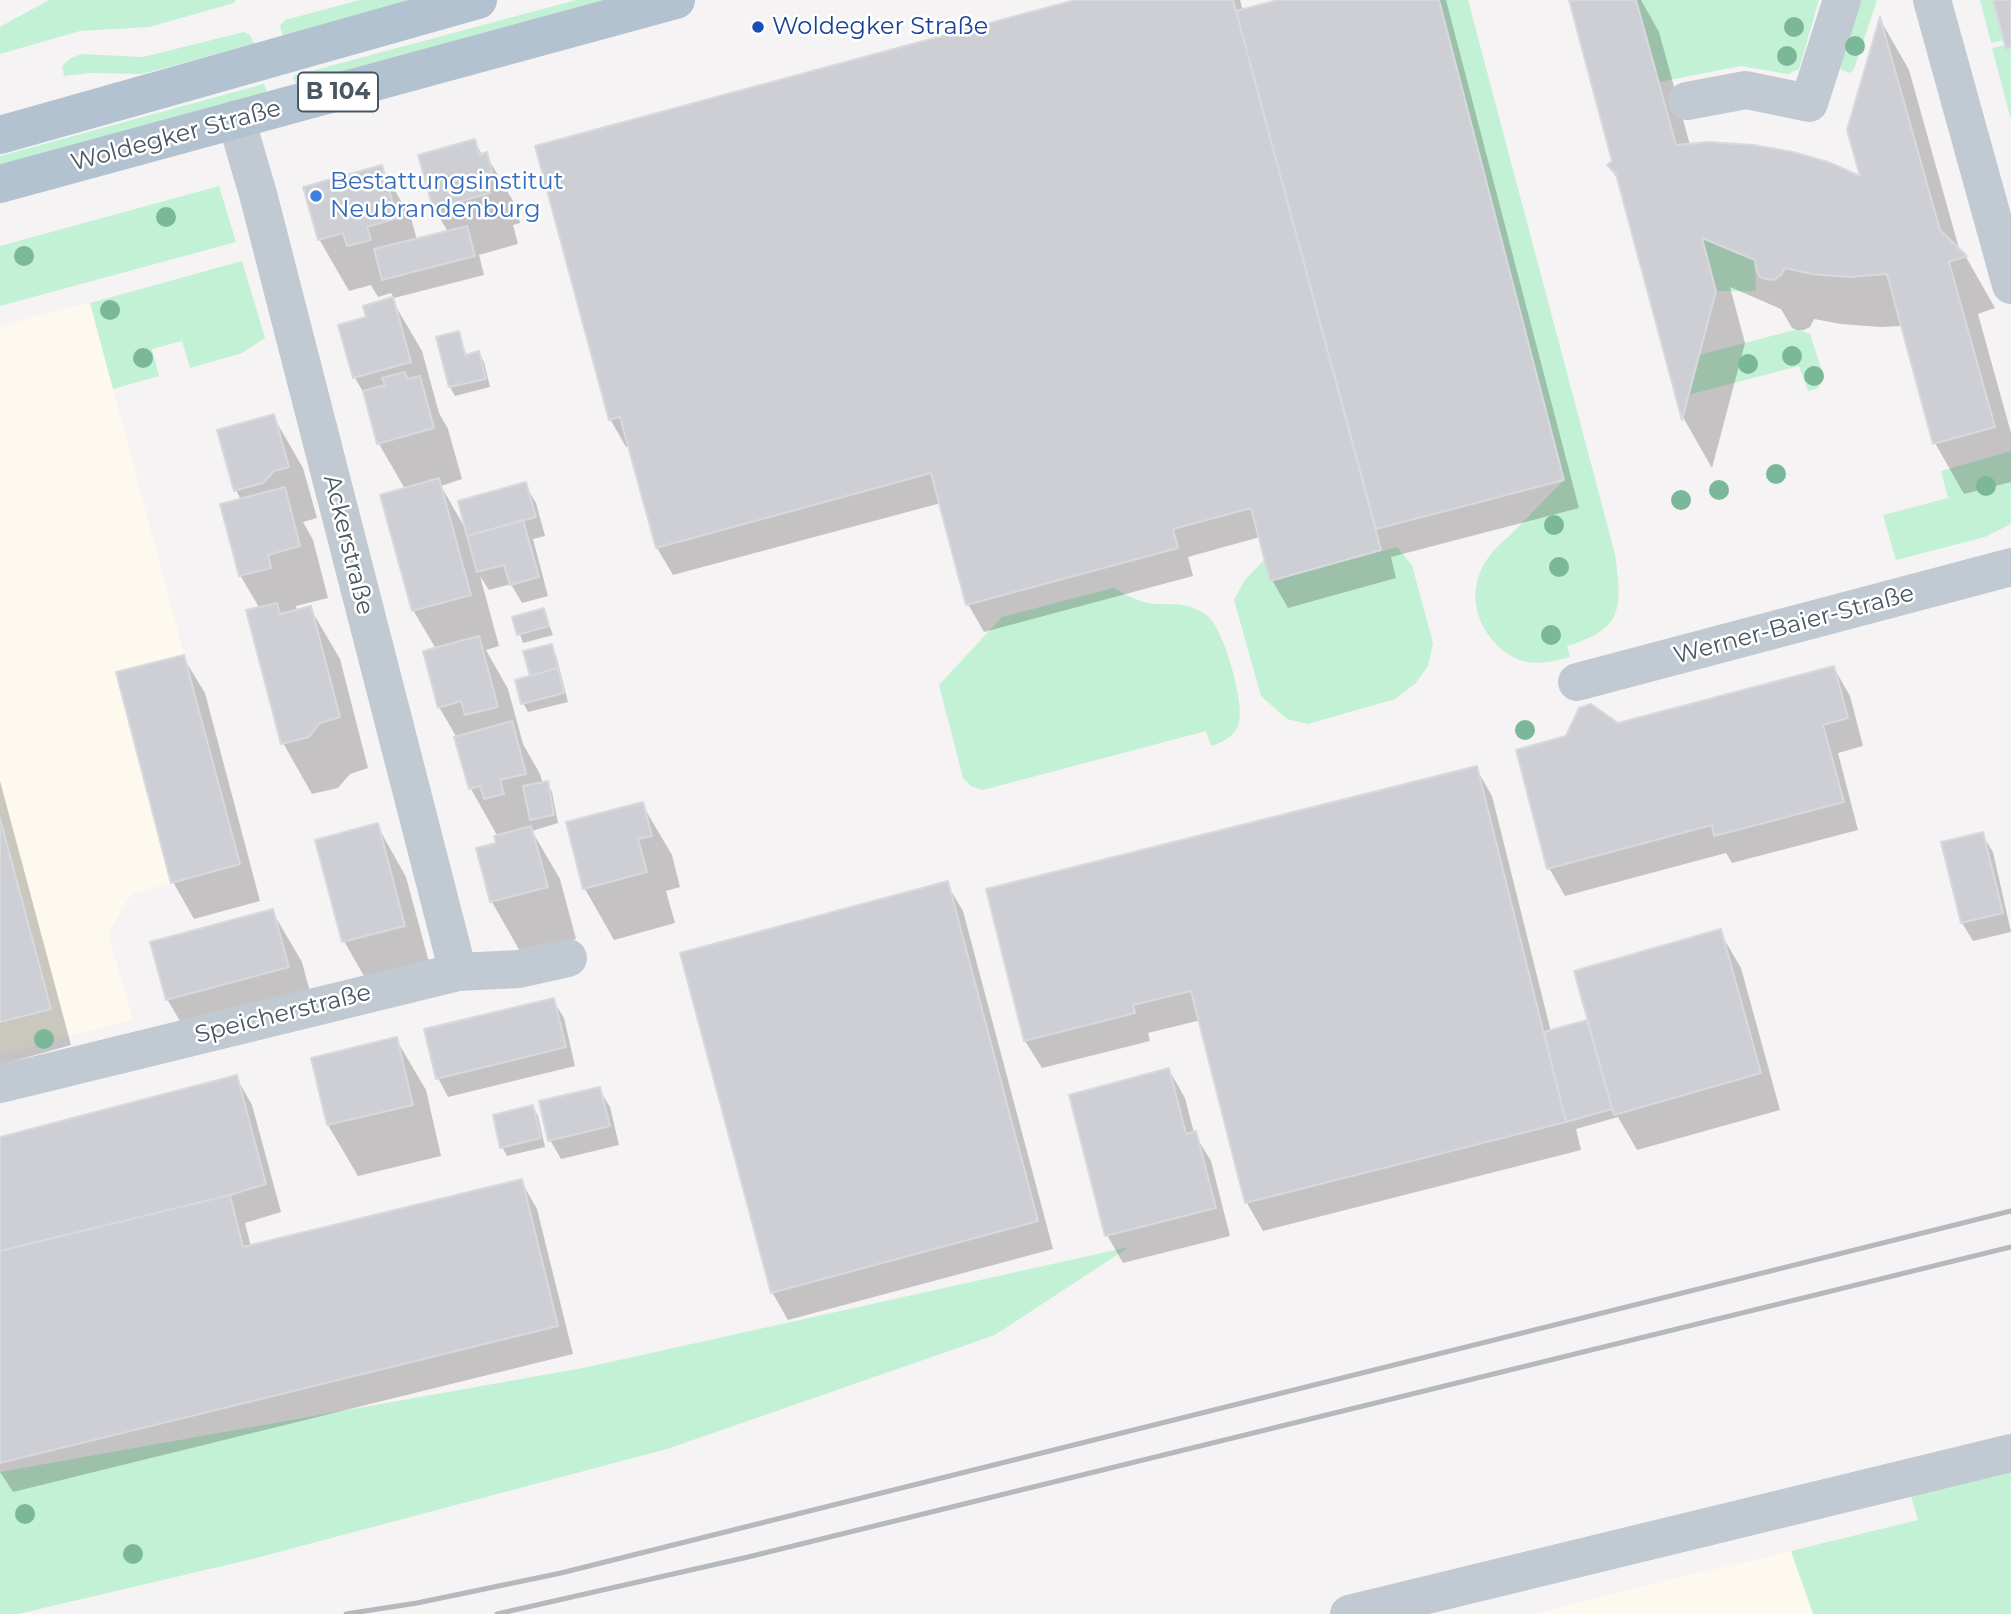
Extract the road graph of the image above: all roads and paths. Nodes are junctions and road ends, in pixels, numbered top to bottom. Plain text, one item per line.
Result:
1 (478, 0) edge
2 (676, 0) edge
3 (1842, 0) edge
4 (1932, 0) edge
5 (1687, 101) dead end
6 (236, 119) junction
7 (0, 135) edge
8 (0, 184) edge
9 (2011, 285) edge
10 (2011, 567) edge
11 (1577, 682) dead end
12 (569, 958) dead end
13 (458, 972) junction
14 (0, 1084) edge
15 (2011, 1453) edge
16 (1349, 1614) edge

1 - 7 main road, Woldegker Straße / B 104
2 - 6 main road, Woldegker Straße / B 104
3 - 5 street
4 - 9 street
6 - 8 main road, Woldegker Straße / B 104
6 - 13 street, Ackerstraße
10 - 11 street, Werner-Baier-Straße
12 - 13 street, Speicherstraße
13 - 14 street, Speicherstraße
15 - 16 street

